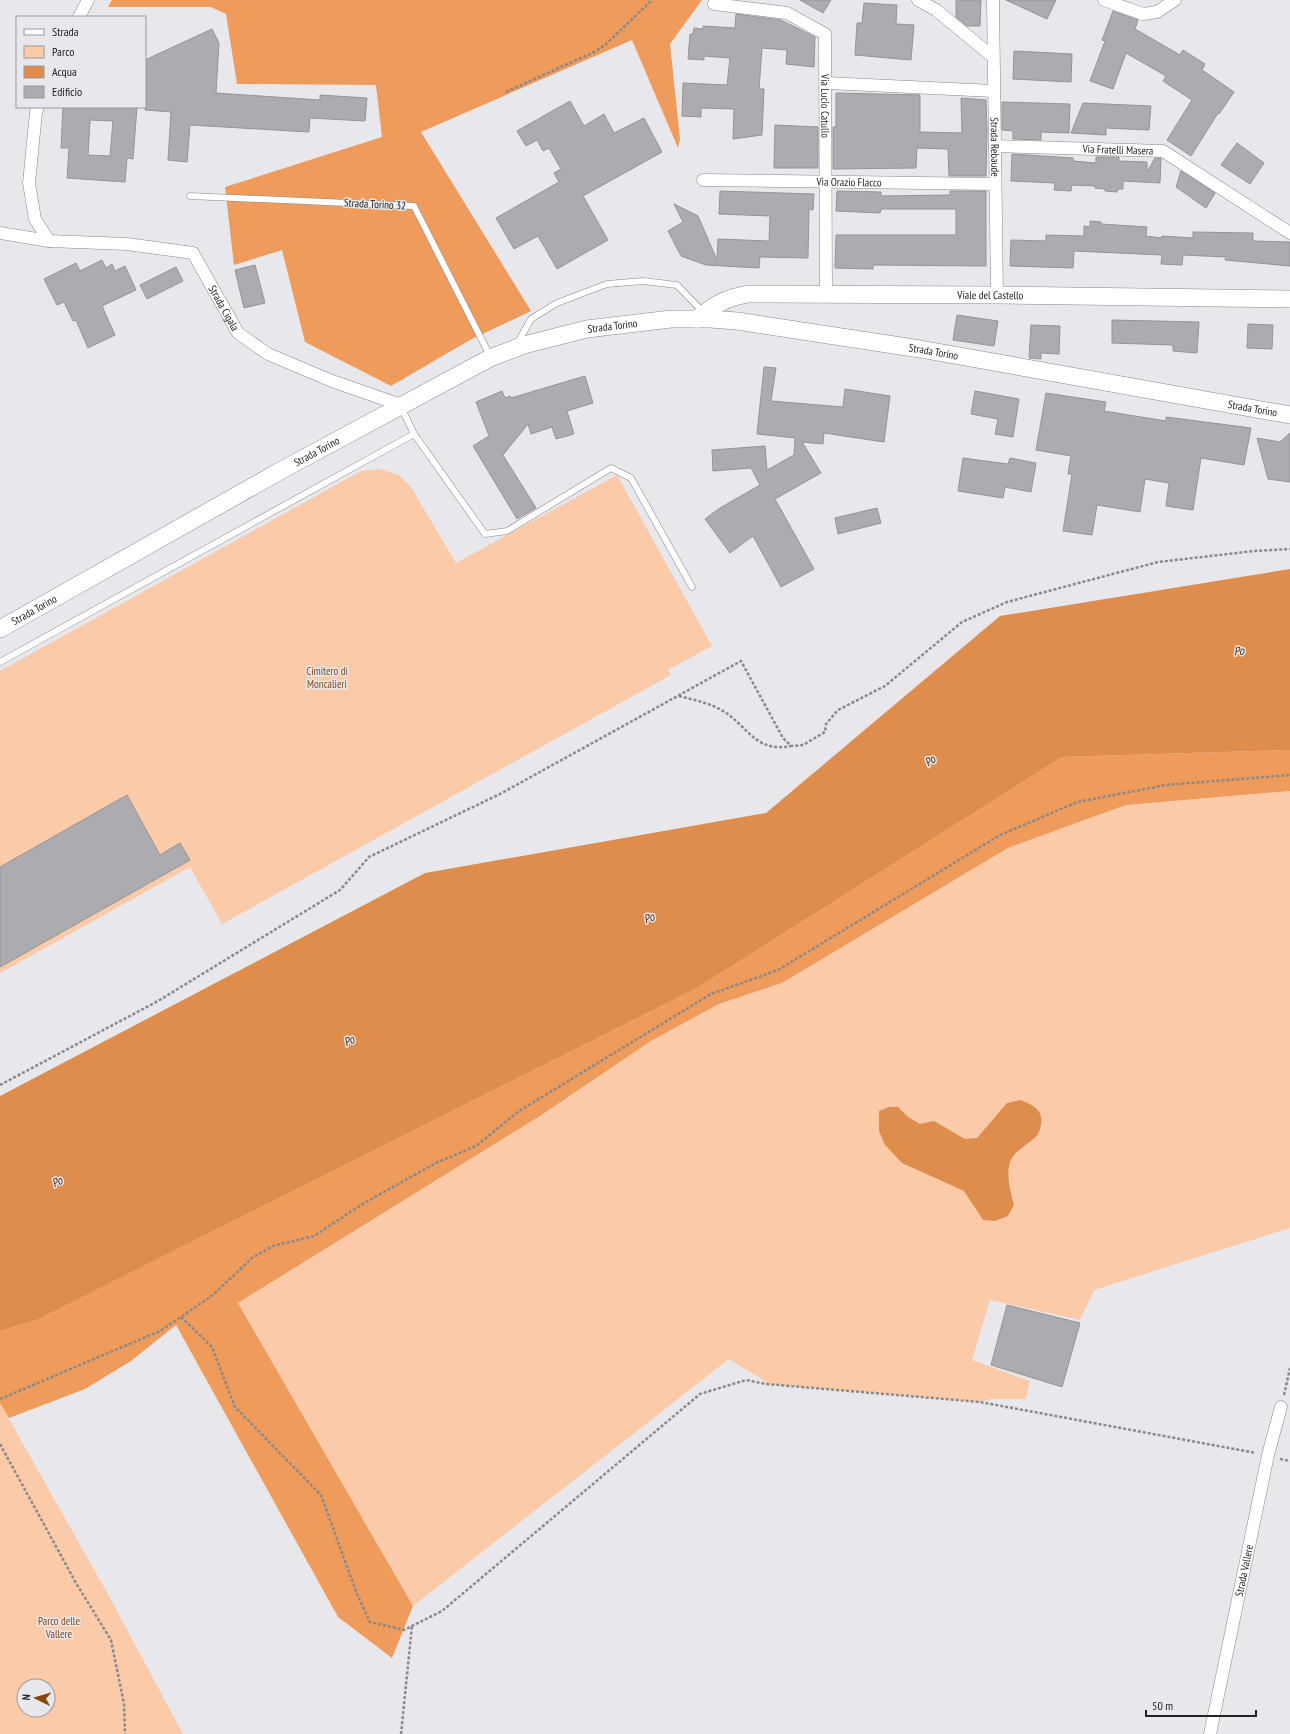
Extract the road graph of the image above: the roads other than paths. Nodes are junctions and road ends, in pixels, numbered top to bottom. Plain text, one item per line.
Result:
1 (88, 0) edge
2 (918, 0) edge
3 (993, 0) edge
4 (1104, 0) edge
5 (1175, 0) edge
6 (714, 4) dead end
7 (80, 16) edge
8 (993, 57) junction
9 (827, 83) junction
10 (993, 92) junction
11 (38, 108) edge
12 (995, 146) junction
13 (703, 180) dead end
14 (826, 182) junction
15 (994, 184) junction
16 (190, 196) dead end
17 (0, 233) edge
18 (1290, 233) edge
19 (49, 241) junction
20 (826, 294) junction
21 (997, 295) junction
22 (1290, 299) edge
23 (704, 317) junction
24 (515, 349) junction
25 (490, 358) junction
26 (401, 405) junction
27 (1290, 415) edge
28 (414, 434) junction
29 (692, 587) dead end
30 (0, 629) edge
31 (0, 662) edge
32 (1281, 1407) road end
33 (1210, 1734) edge

1 - 7 street
2 - 8 street
3 - 8 street, Strada Rebaude
4 - 5 street
6 - 9 street, Via Lucio Catullo
8 - 10 street, Strada Rebaude
9 - 10 street
9 - 14 street, Via Lucio Catullo
10 - 12 street, Strada Rebaude
11 - 19 street
12 - 15 street, Strada Rebaude
12 - 18 street, Via Fratelli Masera
13 - 14 street, Via Orazio Flacco
14 - 15 street, Via Orazio Flacco
14 - 20 street, Via Lucio Catullo
15 - 21 street, Strada Rebaude
16 - 25 lane, Strada Torino 32
17 - 19 street, Strada Cigala
19 - 26 street, Strada Cigala
20 - 21 main road, Viale del Castello
20 - 23 main road, Viale del Castello
21 - 22 main road, Viale del Castello
23 - 24 main road, Strada Torino
23 - 24 lane
23 - 27 main road, Strada Torino
24 - 25 main road, Strada Torino
25 - 26 main road, Strada Torino
26 - 28 lane
26 - 30 main road, Strada Torino
28 - 29 lane
28 - 31 lane
32 - 33 street, Strada Vallere

